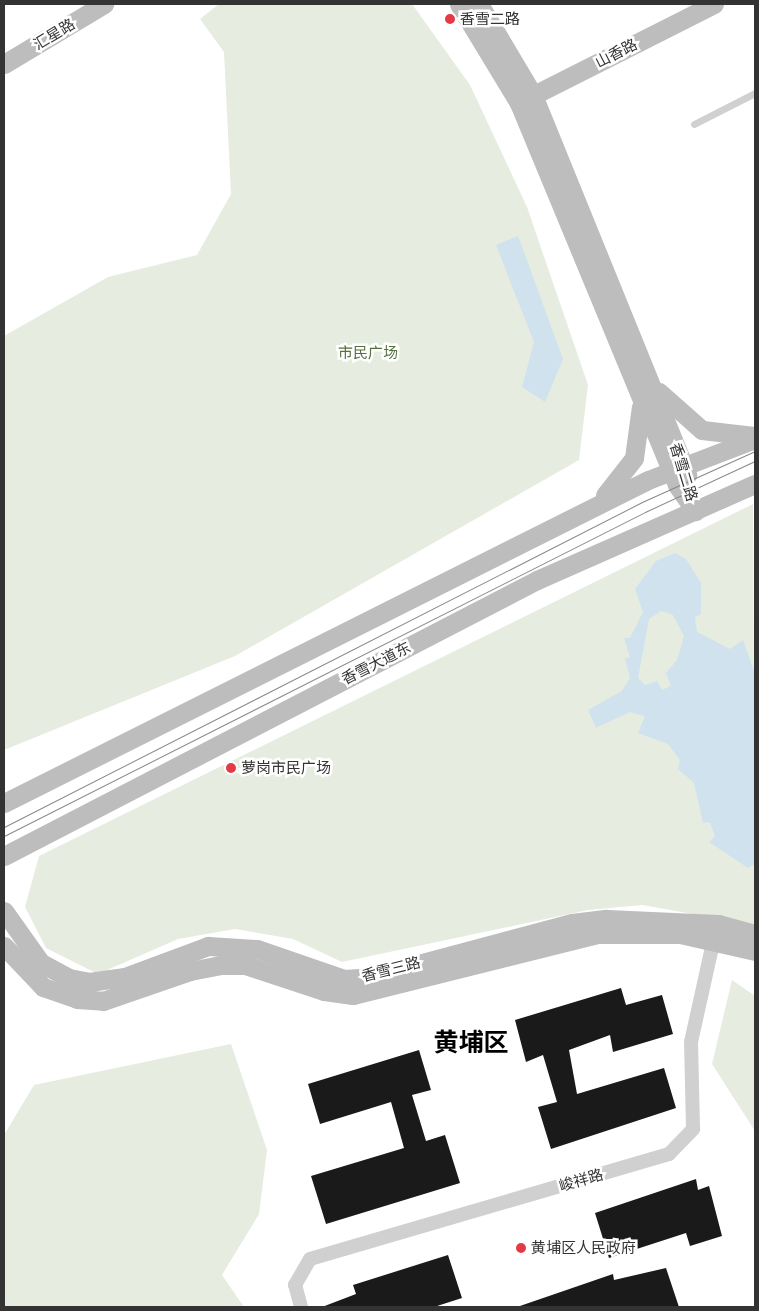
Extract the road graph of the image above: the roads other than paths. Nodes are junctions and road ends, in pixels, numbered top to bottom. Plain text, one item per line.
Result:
1 (104, 4) edge
2 (459, 4) edge
3 (479, 4) edge
4 (714, 4) edge
5 (4, 64) edge
6 (755, 93) edge
7 (526, 99) junction
8 (694, 124) dead end
9 (653, 386) junction
10 (641, 402) junction
11 (755, 437) edge
12 (677, 467) junction
13 (755, 484) edge
14 (695, 510) junction
15 (583, 512) junction
16 (50, 778) junction
17 (4, 792) edge
18 (4, 803) edge
19 (4, 856) edge
20 (4, 911) edge
21 (716, 932) junction
22 (755, 934) edge
23 (4, 946) edge
24 (755, 951) edge
25 (301, 1307) edge

1 - 5 street, 汇星路
2 - 7 street, 香雪二路
3 - 7 street, 香雪二路
4 - 7 street, 山香路
6 - 8 lane
7 - 9 street, 香雪二路
7 - 10 street, 香雪二路
9 - 11 street
9 - 12 street, 香雪二路
10 - 12 street, 香雪二路
10 - 15 street
11 - 12 street
12 - 14 street, 香雪二路
12 - 15 street
13 - 14 street, 香雪大道东
14 - 19 street, 香雪大道东
15 - 16 street
16 - 17 street
16 - 18 street
20 - 21 street, 香雪三路
21 - 22 street, 香雪三路
21 - 23 street, 香雪三路
21 - 24 street, 香雪三路
21 - 25 street, 峻祥路

